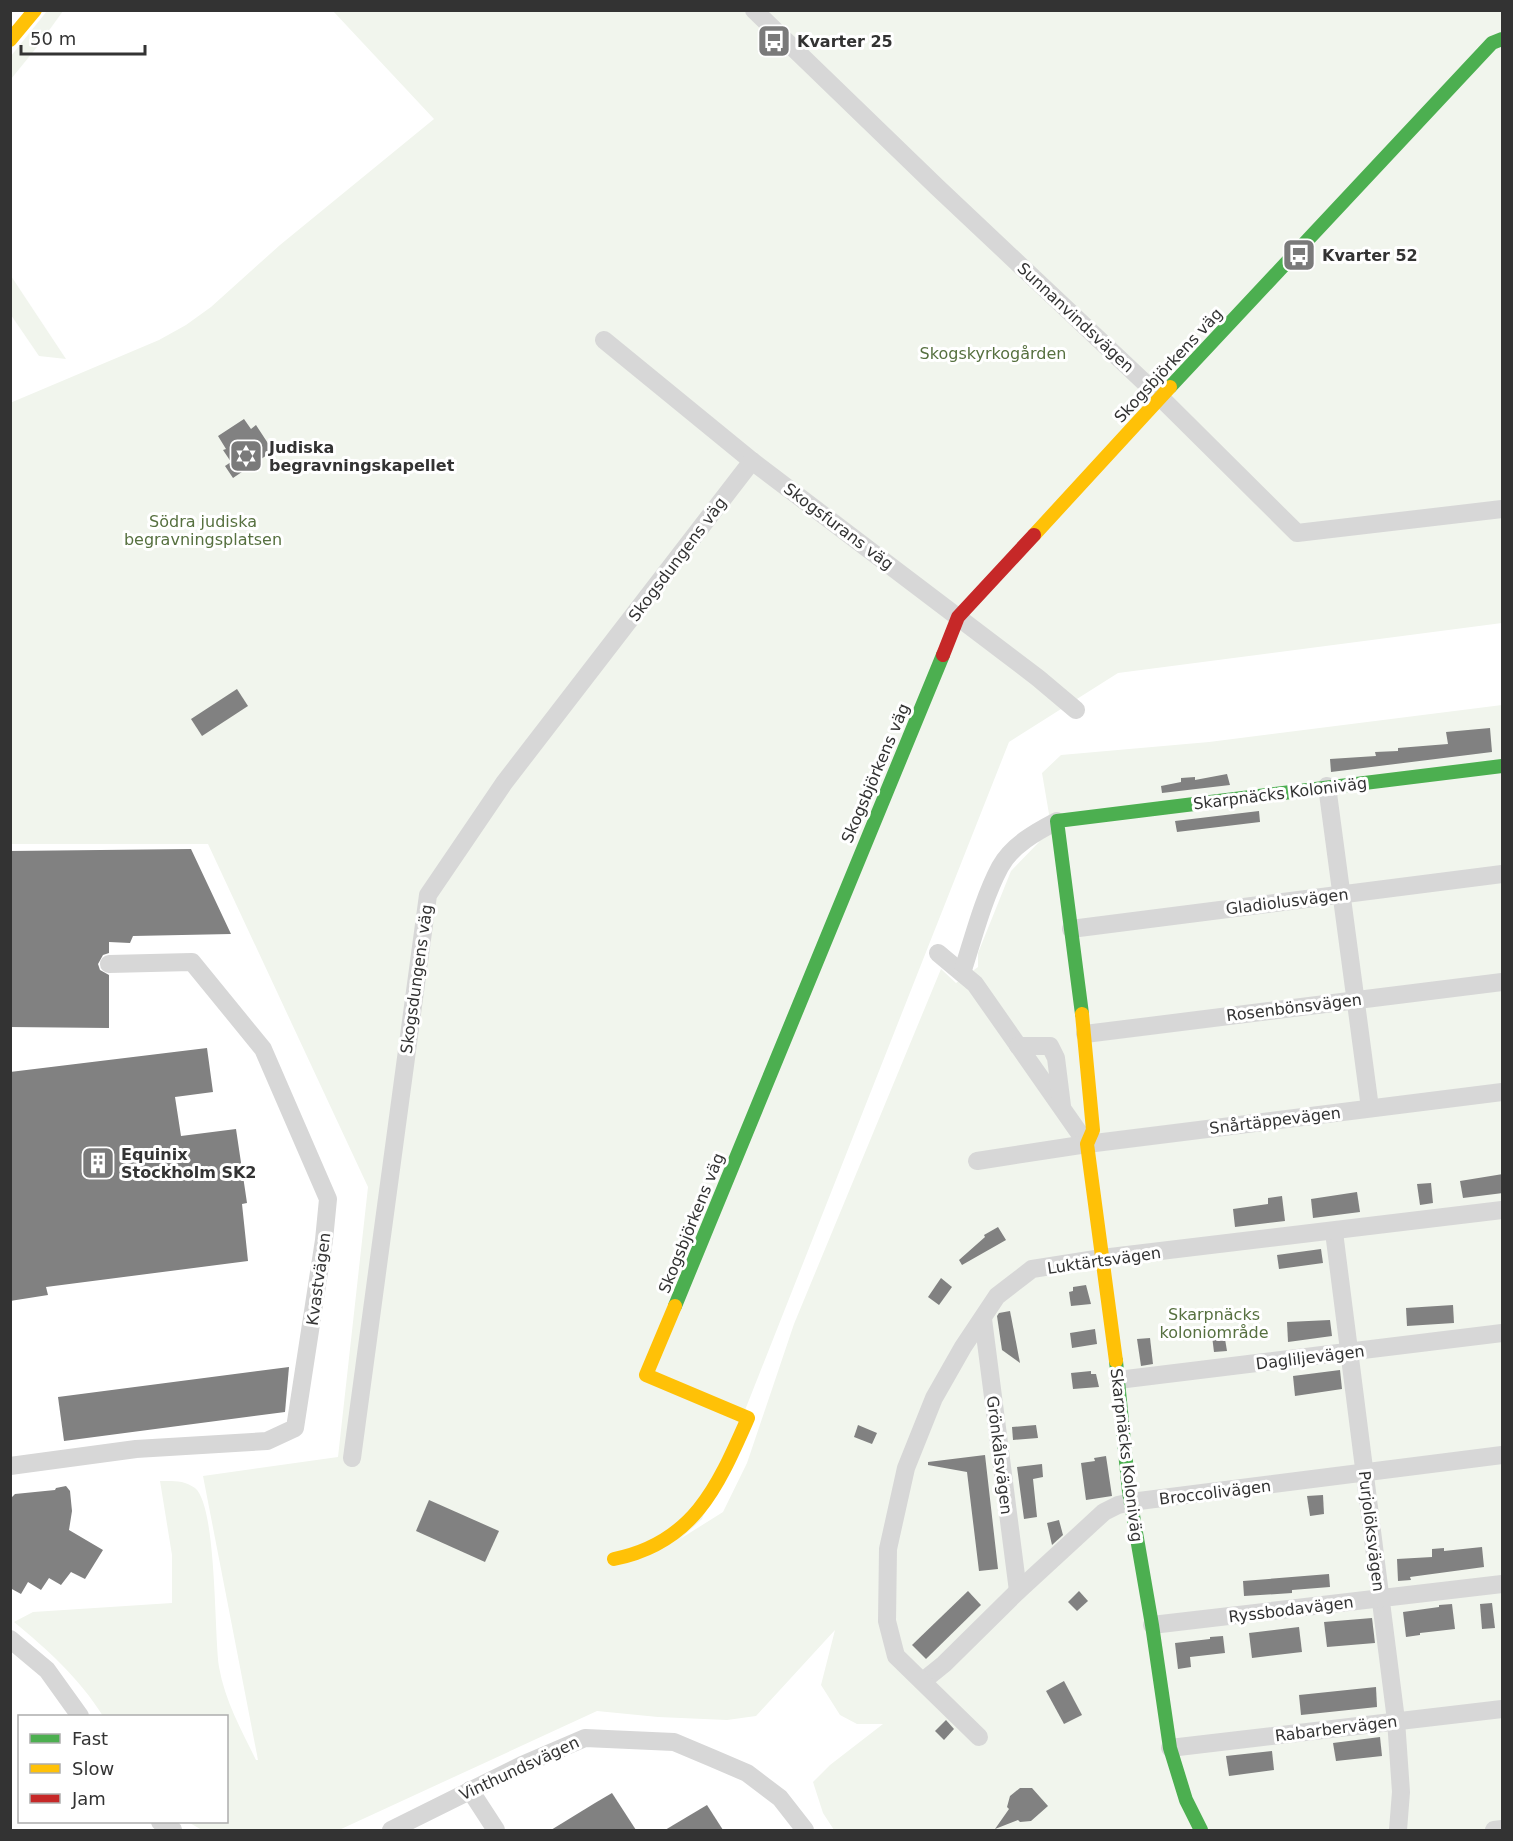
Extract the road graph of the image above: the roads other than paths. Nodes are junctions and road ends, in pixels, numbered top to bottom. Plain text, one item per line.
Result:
1 (35, 10) edge
2 (754, 10) edge
3 (10, 40) edge
4 (1497, 41) edge
5 (604, 340) dead end
6 (1160, 397) junction
7 (752, 460) junction
8 (1503, 509) edge
9 (958, 617) junction
10 (1076, 710) dead end
11 (1503, 766) edge
12 (1327, 786) junction
13 (1057, 821) junction
14 (1503, 874) edge
15 (1341, 894) junction
16 (1071, 928) junction
17 (938, 953) dead end
18 (109, 964) dead end
19 (962, 973) junction
20 (1503, 982) edge
21 (1356, 1000) junction
22 (1085, 1034) junction
23 (1018, 1046) junction
24 (1503, 1092) edge
25 (1370, 1108) junction
26 (1063, 1111) junction
27 (1088, 1144) junction
28 (977, 1161) dead end
29 (1503, 1210) edge
30 (1334, 1232) junction
31 (1102, 1258) junction
32 (983, 1319) junction
33 (1503, 1333) edge
34 (1350, 1353) junction
35 (1118, 1380) junction
36 (1503, 1455) edge
37 (352, 1458) dead end
38 (10, 1466) edge
39 (1364, 1472) junction
40 (1131, 1502) junction
41 (614, 1559) dead end
42 (1503, 1584) edge
43 (1018, 1591) junction
44 (1381, 1598) junction
45 (1152, 1625) junction
46 (10, 1639) edge
47 (922, 1681) junction
48 (1503, 1708) edge
49 (79, 1715) edge
50 (1396, 1720) junction
51 (979, 1737) dead end
52 (1170, 1748) junction
53 (470, 1790) junction
54 (391, 1830) edge
55 (496, 1830) edge
56 (805, 1830) edge
57 (1201, 1830) edge
58 (1398, 1830) edge

1 - 3 street
2 - 6 street, Sunnanvindsvägen
4 - 6 street, Skogsbjörkens väg
5 - 7 street, Skogsfurans väg
6 - 8 street, Sunnanvindsvägen
6 - 9 street, Skogsbjörkens väg
7 - 9 street, Skogsfurans väg
7 - 37 street, Skogsdungens väg
9 - 10 street, Skogsfurans väg
9 - 41 street, Skogsbjörkens väg
11 - 12 street, Skarpnäcks Koloniväg
12 - 13 street, Skarpnäcks Koloniväg
12 - 15 street
13 - 16 street, Skarpnäcks Koloniväg
13 - 19 street, Skarpnäcks Koloniväg
14 - 15 street, Gladiolusvägen
15 - 16 street, Gladiolusvägen
15 - 21 street
16 - 22 street, Skarpnäcks Koloniväg
17 - 19 street
18 - 38 street, Kvastvägen
19 - 23 street
20 - 21 street, Rosenbönsvägen
21 - 22 street, Rosenbönsvägen
21 - 25 street
22 - 27 street, Skarpnäcks Koloniväg
23 - 26 street
23 - 26 street
24 - 25 street, Snårtäppevägen
25 - 27 street, Snårtäppevägen
26 - 27 street
27 - 28 street
27 - 31 street, Skarpnäcks Koloniväg
29 - 30 street, Luktärtsvägen
30 - 31 street, Luktärtsvägen
30 - 34 street, Purjolöksvägen
31 - 32 street, Luktärtsvägen
31 - 35 street, Skarpnäcks Koloniväg
32 - 43 street, Grönkålsvägen
32 - 47 street, Luktärtsvägen
33 - 34 street, Dagliljevägen
34 - 35 street, Dagliljevägen
34 - 39 street, Purjolöksvägen
35 - 40 street, Skarpnäcks Koloniväg
36 - 39 street, Broccolivägen
39 - 40 street, Broccolivägen
39 - 44 street, Purjolöksvägen
40 - 43 street, Broccolivägen
40 - 45 street, Skarpnäcks Koloniväg
42 - 44 street, Ryssbodavägen
43 - 47 street, Broccolivägen
44 - 45 street, Ryssbodavägen
44 - 50 street, Purjolöksvägen
45 - 52 street, Skarpnäcks Koloniväg
46 - 49 street
47 - 51 street, Luktärtsvägen
48 - 50 street, Rabarbervägen
50 - 52 street, Rabarbervägen
50 - 58 street, Purjolöksvägen
52 - 57 street, Skarpnäcks Koloniväg
53 - 54 street, Vinthundsvägen
53 - 55 street
53 - 56 street, Vinthundsvägen

